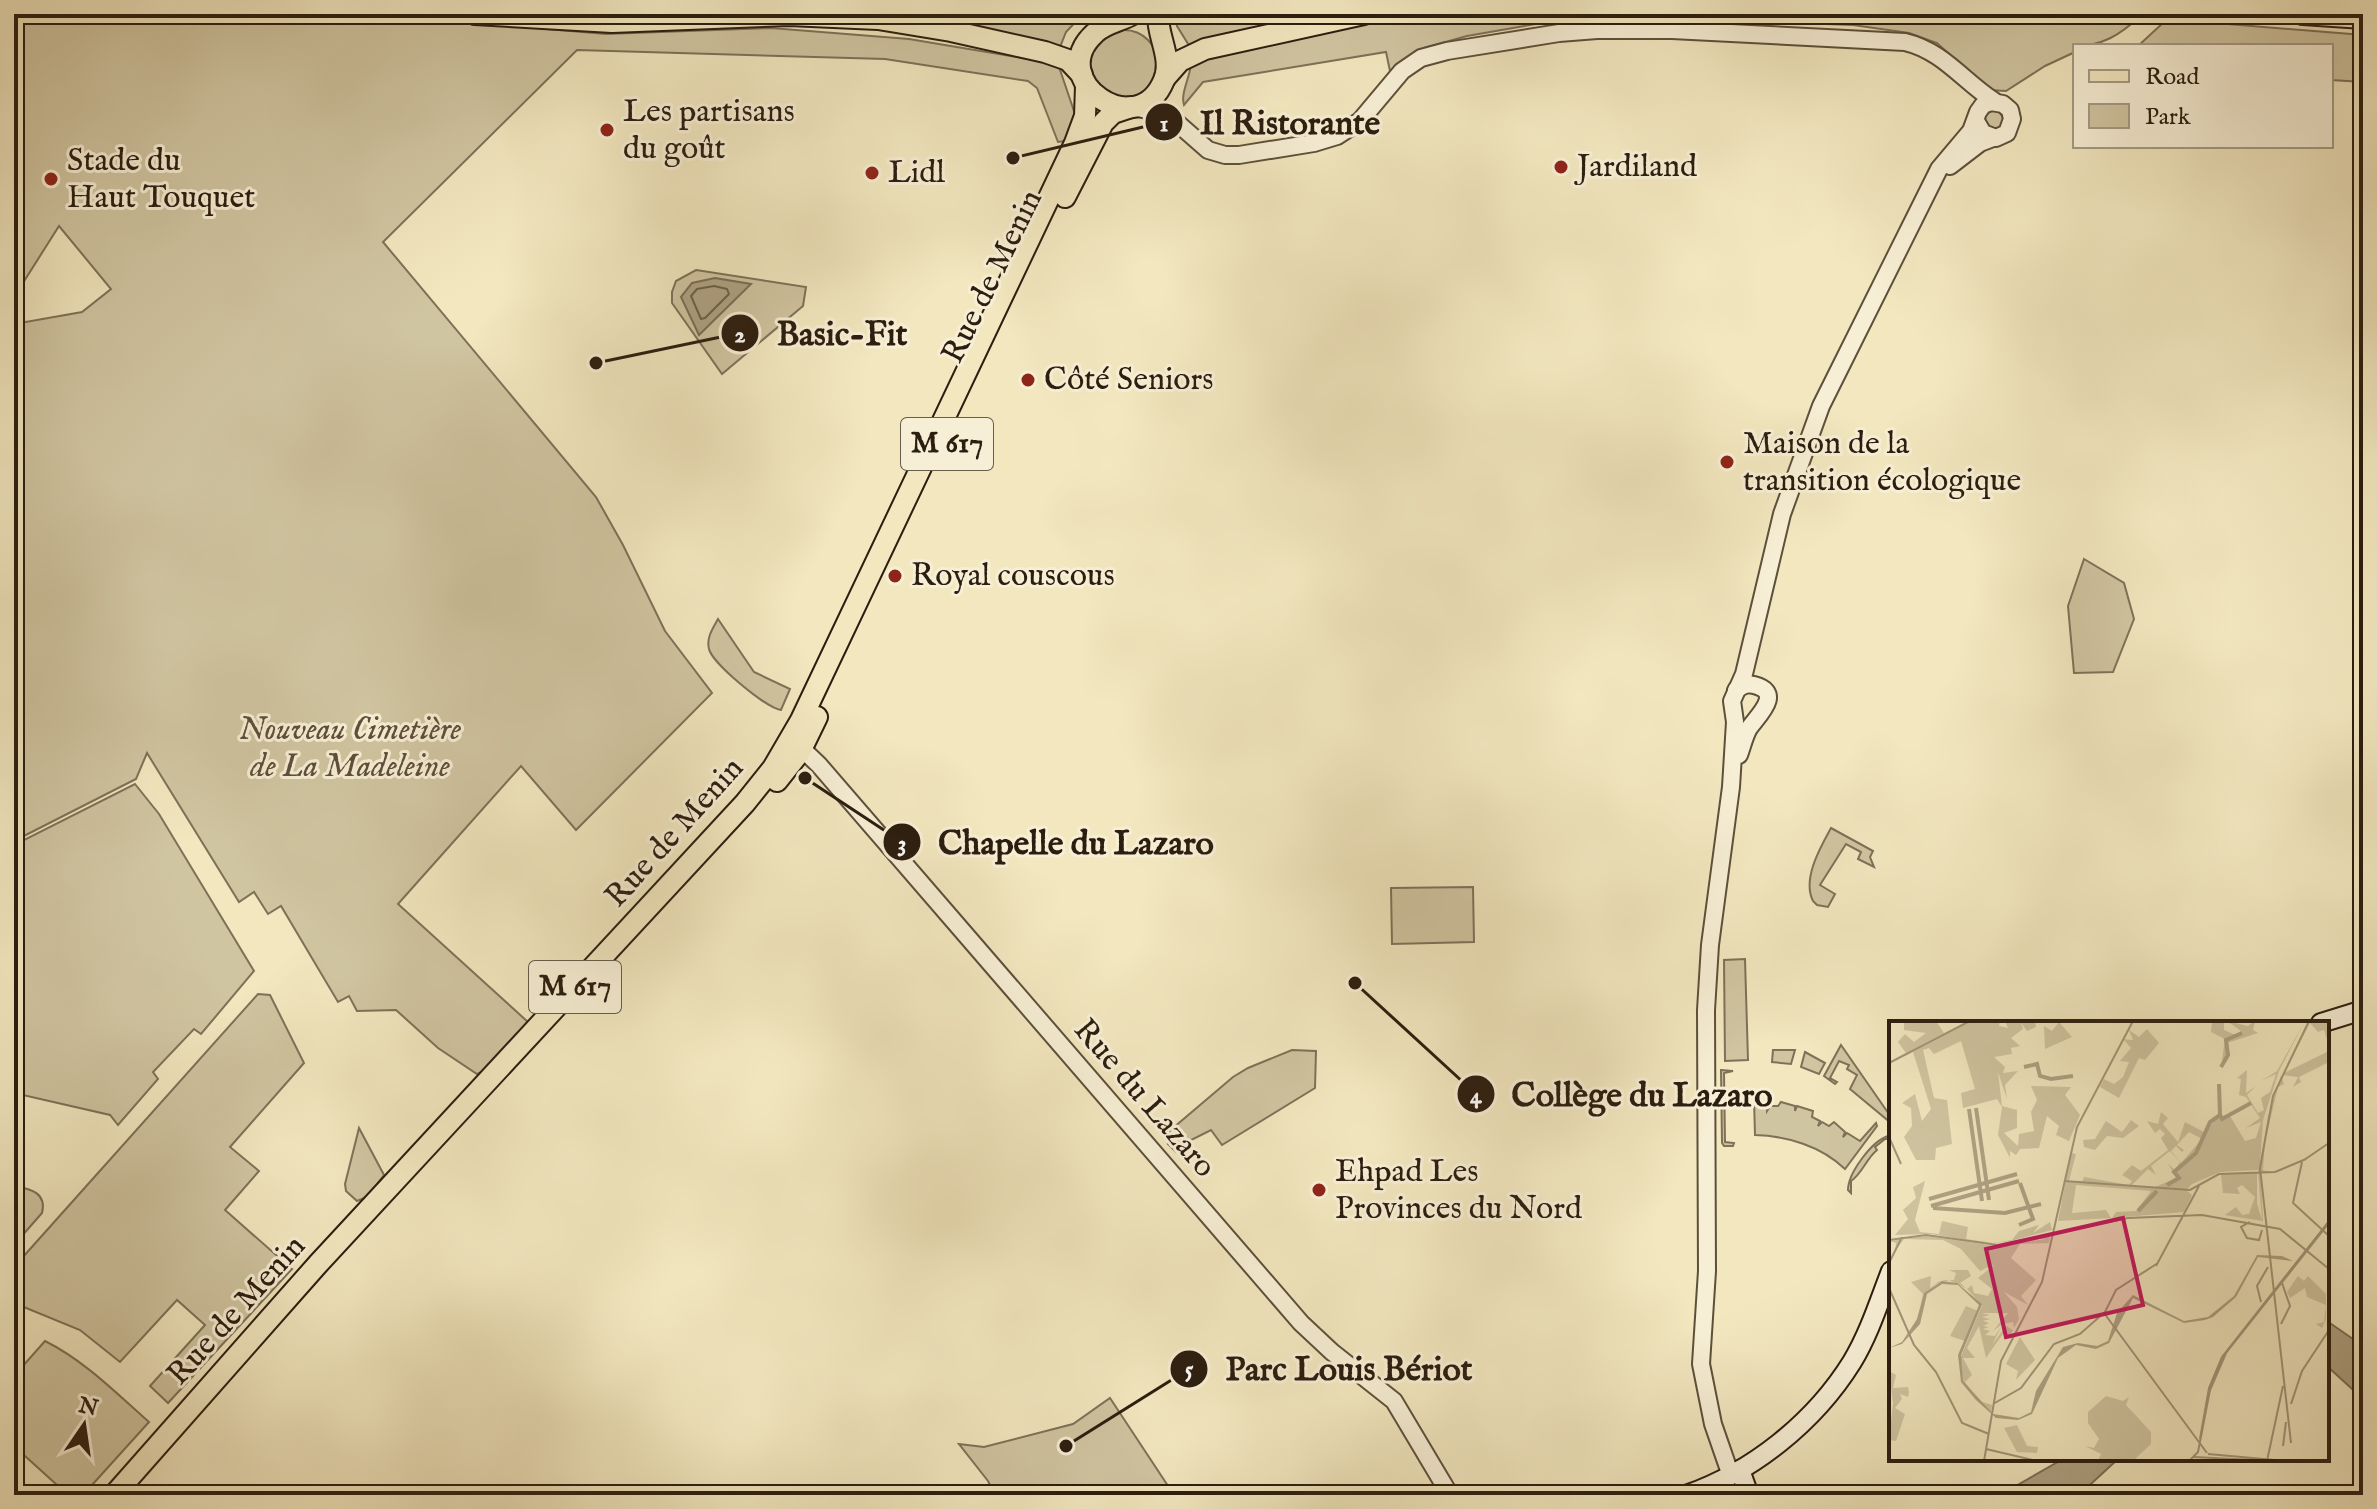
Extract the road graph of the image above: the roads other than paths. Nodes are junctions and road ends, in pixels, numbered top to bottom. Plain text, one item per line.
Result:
1 (475, 14) edge
2 (1133, 14) edge
3 (1158, 14) edge
4 (1364, 14) edge
5 (2303, 14) edge
6 (2363, 18) edge
7 (1112, 23) junction
8 (1163, 47) junction
9 (1954, 68) junction
10 (1165, 78) junction
11 (1084, 80) junction
12 (1994, 101) junction
13 (1131, 107) junction
14 (1976, 119) junction
15 (1187, 131) junction
16 (1993, 138) junction
17 (1930, 188) junction
18 (921, 484) junction
19 (1757, 615) junction
20 (1760, 687) junction
21 (1736, 690) junction
22 (1734, 710) junction
23 (1759, 717) junction
24 (797, 743) junction
25 (1731, 787) junction
26 (2363, 1010) edge
27 (2327, 1021) edge
28 (1889, 1276) edge
29 (1735, 1473) junction
30 (1710, 1491) edge
31 (114, 1495) edge
32 (128, 1495) edge
33 (1450, 1495) edge
34 (1686, 1495) edge
35 (1749, 1495) edge

1 - 11 main road
2 - 7 main road
3 - 8 main road
4 - 10 main road
5 - 6 main road
7 - 8 main road
7 - 11 main road
8 - 10 main road
9 - 12 street
9 - 14 street
9 - 15 street
10 - 13 main road
10 - 15 street
11 - 13 main road
11 - 18 main road, Rue de Menin / M 617
12 - 14 street
12 - 16 street
13 - 15 street
13 - 18 main road, Rue de Menin / M 617
14 - 16 street
14 - 17 street
16 - 17 street
17 - 19 street
18 - 24 main road, Rue de Menin / M 617
19 - 20 street
19 - 21 street
20 - 21 street
20 - 23 street
21 - 22 street
22 - 23 street
22 - 25 street
23 - 25 street
24 - 31 main road, Rue de Menin / M 617
24 - 32 main road, Rue de Menin / M 617
24 - 33 street, Rue du Lazaro
25 - 29 street
26 - 27 main road
28 - 29 main road
29 - 30 main road
29 - 35 main road
30 - 34 main road

